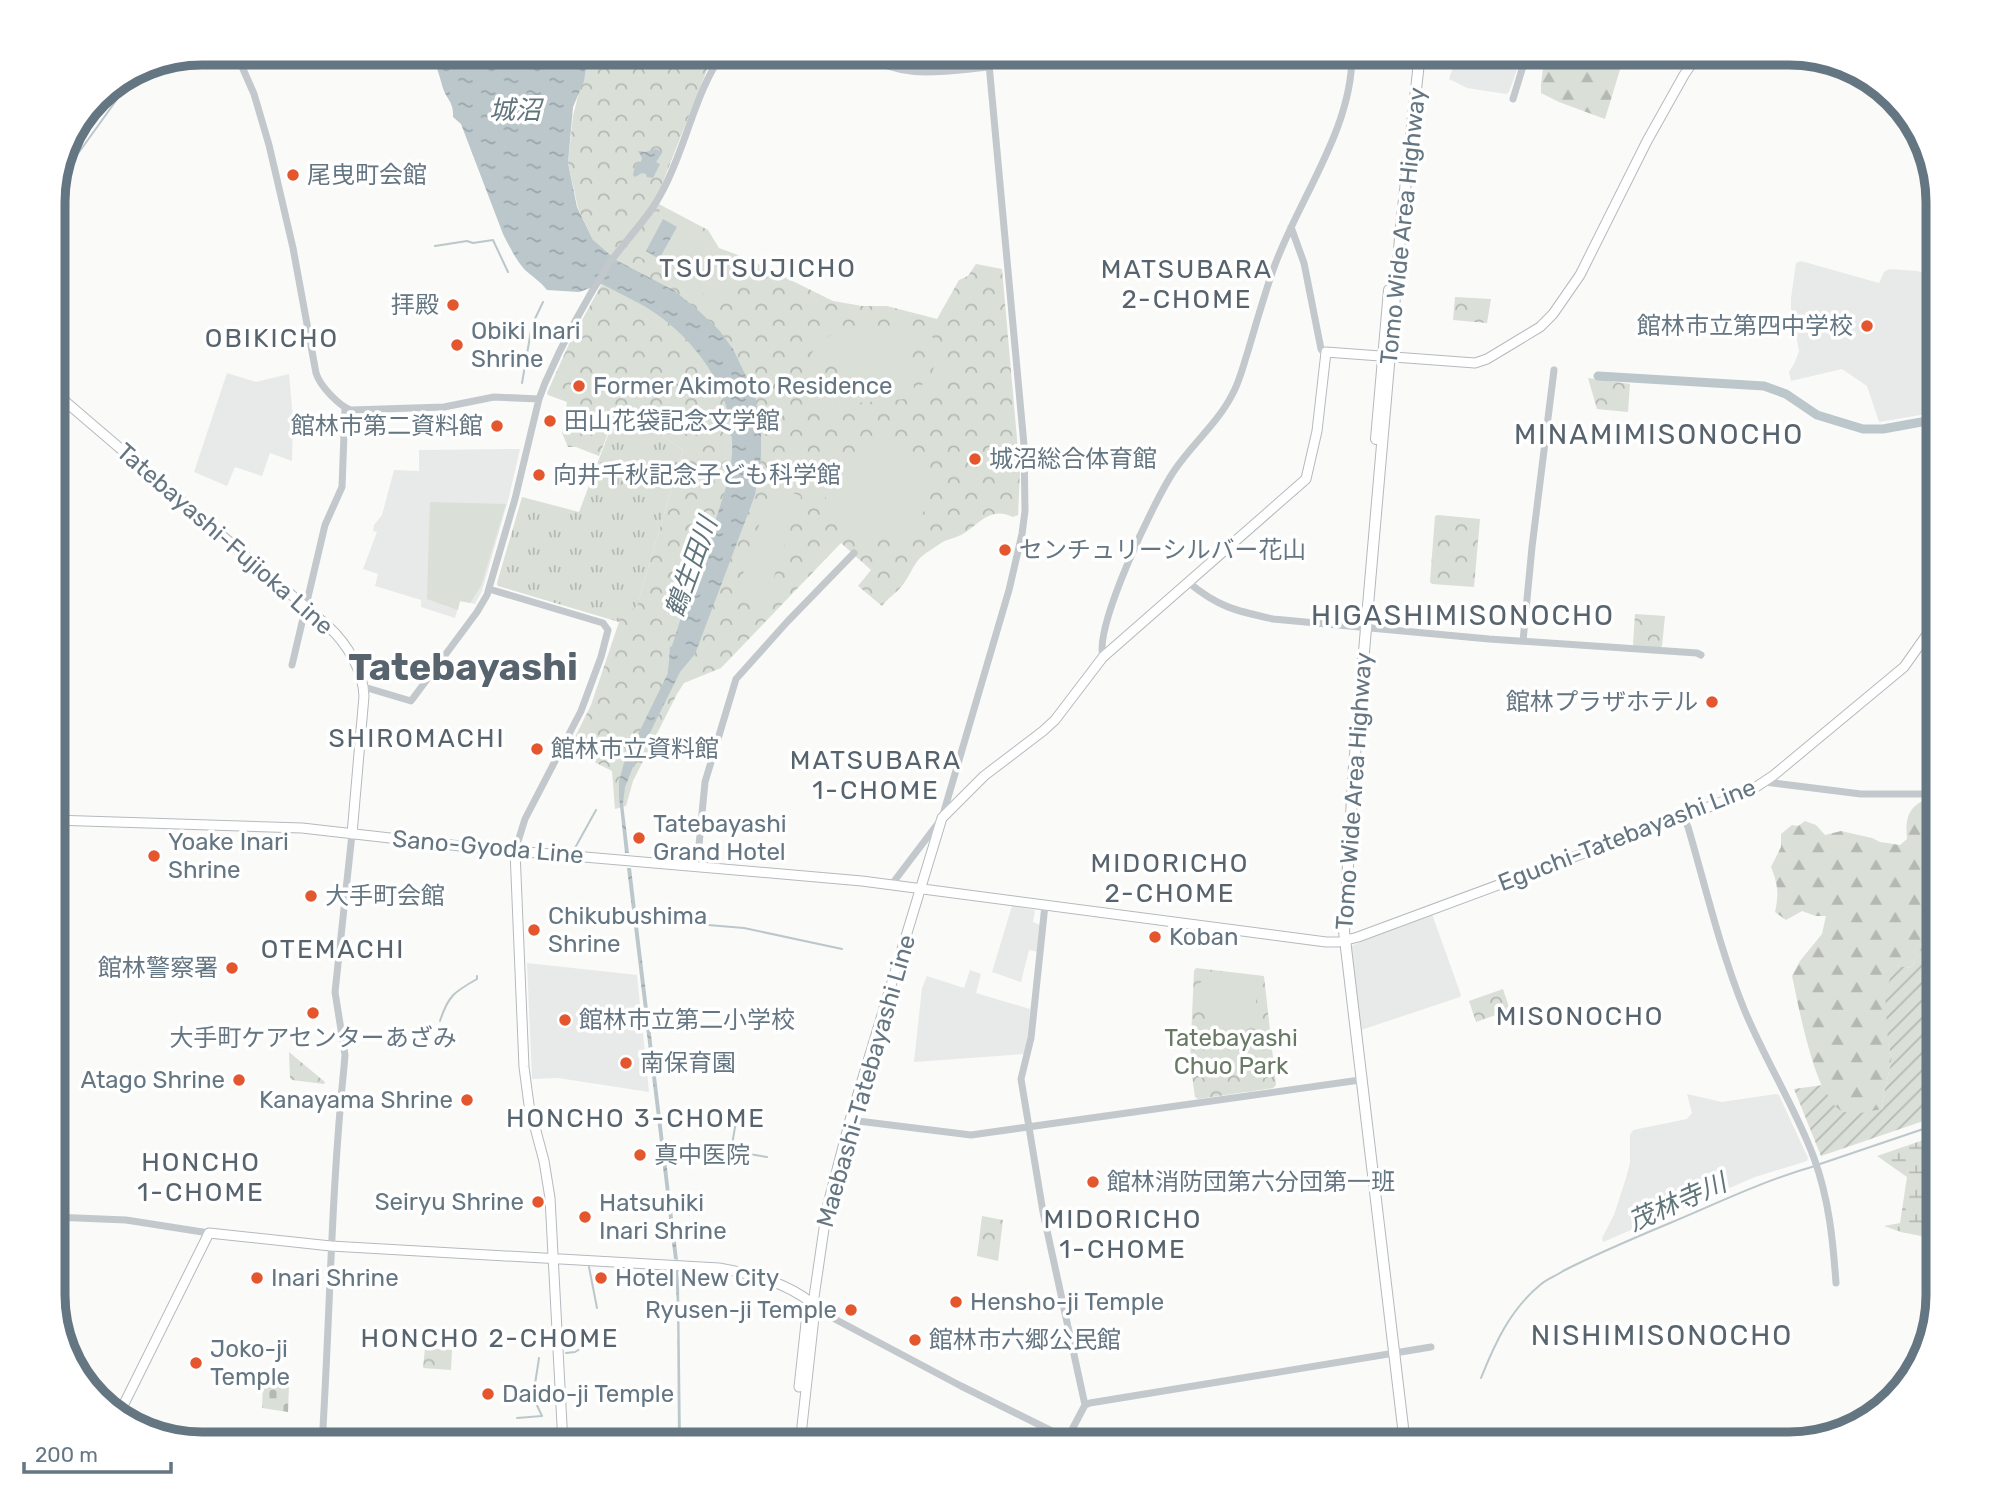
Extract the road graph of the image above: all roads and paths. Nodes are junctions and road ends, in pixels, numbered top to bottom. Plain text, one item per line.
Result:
1 (242, 65) edge
2 (715, 65) edge
3 (883, 65) edge
4 (1352, 65) edge
5 (1412, 65) edge
6 (1418, 65) edge
7 (1523, 65) edge
8 (1691, 65) edge
9 (989, 67) joint
10 (1513, 99) dead end
11 (1291, 227) junction
12 (1325, 354) junction
13 (1386, 357) junction
14 (1554, 370) dead end
15 (539, 399) junction
16 (65, 401) edge
17 (345, 408) junction
18 (854, 553) dead end
19 (1188, 582) junction
20 (489, 589) junction
21 (305, 607) junction
22 (1363, 627) junction
23 (1926, 637) edge
24 (1523, 641) junction
25 (1700, 655) dead end
26 (1103, 657) junction
27 (292, 665) dead end
28 (364, 687) junction
29 (1765, 782) junction
30 (1926, 794) edge
31 (1683, 817) junction
32 (942, 818) junction
33 (65, 820) edge
34 (352, 834) junction
35 (515, 850) junction
36 (698, 866) junction
37 (892, 884) junction
38 (922, 887) junction
39 (1045, 905) junction
40 (1341, 941) junction
41 (1358, 1080) junction
42 (850, 1120) junction
43 (1028, 1126) junction
44 (65, 1217) edge
45 (209, 1233) junction
46 (331, 1246) junction
47 (553, 1258) junction
48 (1836, 1283) dead end
49 (813, 1304) junction
50 (1432, 1347) dead end
51 (1391, 1353) junction
52 (1085, 1405) junction
53 (122, 1407) edge
54 (323, 1432) edge
55 (562, 1432) edge
56 (795, 1432) edge
57 (801, 1432) edge
58 (1053, 1432) edge
59 (1071, 1432) edge
60 (1401, 1432) edge

1 - 17 street
2 - 15 street
3 - 9 street
4 - 11 street
5 - 13 highway, Tomo Wide Area Highway
6 - 13 highway, Tomo Wide Area Highway
7 - 10 street
8 - 13 main road
9 - 32 street
11 - 12 street
11 - 26 street
12 - 13 main road
12 - 19 main road
13 - 22 highway, Tomo Wide Area Highway
14 - 24 street
15 - 17 street
15 - 20 street
16 - 21 main road, Tatebayashi-Fujioka Line
17 - 21 street
18 - 36 street
19 - 22 street
19 - 26 main road
20 - 28 street
20 - 35 street
21 - 27 street
21 - 28 main road, Tatebayashi-Fujioka Line
22 - 24 street
22 - 40 highway, Tomo Wide Area Highway
23 - 29 main road, Eguchi-Tatebayashi Line
24 - 25 street
26 - 32 main road
28 - 34 main road, Tatebayashi-Fujioka Line
29 - 30 street
29 - 31 main road, Eguchi-Tatebayashi Line
31 - 40 main road, Eguchi-Tatebayashi Line
31 - 48 street
32 - 37 street
32 - 38 main road, Maebashi-Tatebayashi Line
33 - 34 main road, Sano-Gyoda Line
34 - 35 main road, Sano-Gyoda Line
34 - 46 street
35 - 36 main road, Sano-Gyoda Line
35 - 47 main road
36 - 37 main road, Sano-Gyoda Line
37 - 38 main road, Sano-Gyoda Line
38 - 39 main road
38 - 42 main road, Maebashi-Tatebayashi Line
39 - 40 main road
39 - 43 street
40 - 41 highway, Tomo Wide Area Highway
41 - 43 street
41 - 51 highway, Tomo Wide Area Highway
42 - 43 street
42 - 49 main road, Maebashi-Tatebayashi Line
43 - 52 street
44 - 45 street
45 - 46 main road
45 - 53 main road
46 - 47 main road
46 - 54 street
47 - 49 main road
47 - 55 main road
49 - 56 main road
49 - 57 main road
49 - 58 street
50 - 51 street
51 - 52 street
51 - 60 highway, Tomo Wide Area Highway
52 - 59 street

